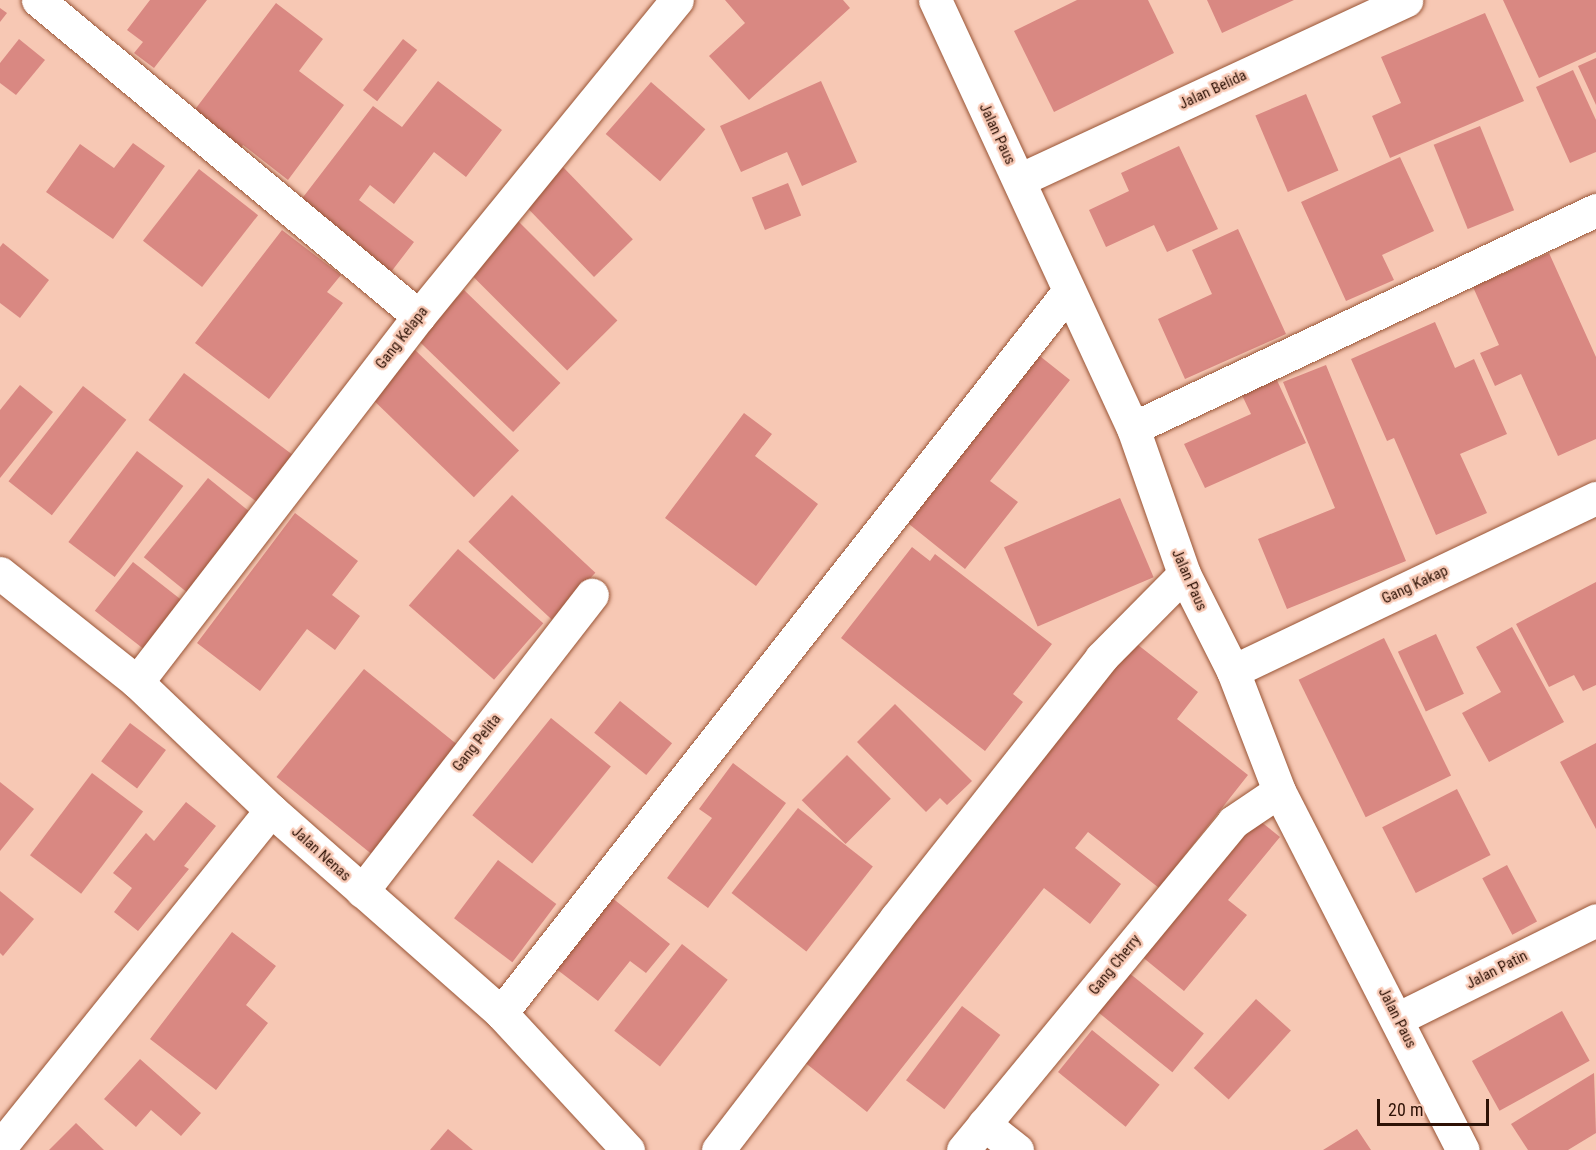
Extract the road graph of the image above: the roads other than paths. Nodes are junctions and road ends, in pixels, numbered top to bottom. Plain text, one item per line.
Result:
1 (38, 0) edge
2 (677, 0) edge
3 (935, 0) edge
4 (1406, 0) edge
5 (1019, 180) junction
6 (1596, 210) edge
7 (1068, 292) junction
8 (419, 316) junction
9 (1133, 428) junction
10 (1596, 498) edge
11 (0, 573) edge
12 (1184, 574) junction
13 (592, 595) dead end
14 (1233, 671) junction
15 (137, 682) junction
16 (1279, 791) junction
17 (271, 810) junction
18 (362, 891) junction
19 (1596, 920) edge
20 (501, 1013) junction
21 (1397, 1019) junction
22 (984, 1124) junction
23 (0, 1147) edge
24 (628, 1150) edge
25 (718, 1150) edge
26 (963, 1150) edge
27 (1017, 1150) edge
28 (1463, 1150) edge

1 - 8 street
2 - 8 street, Gang Kelapa
3 - 5 street, Jalan Paus
4 - 5 street, Jalan Belida
5 - 7 street, Jalan Paus
6 - 9 street
7 - 9 street, Jalan Paus
7 - 20 street
8 - 15 street, Gang Kelapa
9 - 12 street, Jalan Paus
10 - 14 street, Gang Kakap
11 - 15 street, Jalan Nenas
12 - 14 street, Jalan Paus
12 - 25 street
13 - 18 street, Gang Pelita
14 - 16 street, Jalan Paus
15 - 17 street, Jalan Nenas
16 - 21 street, Jalan Paus
16 - 22 street, Gang Cherry
17 - 18 street, Jalan Nenas
17 - 23 street
18 - 20 street, Jalan Nenas
19 - 21 street, Jalan Patin
20 - 24 street, Jalan Nenas
21 - 28 street, Jalan Paus
22 - 26 street, Gang Cherry
22 - 27 street

